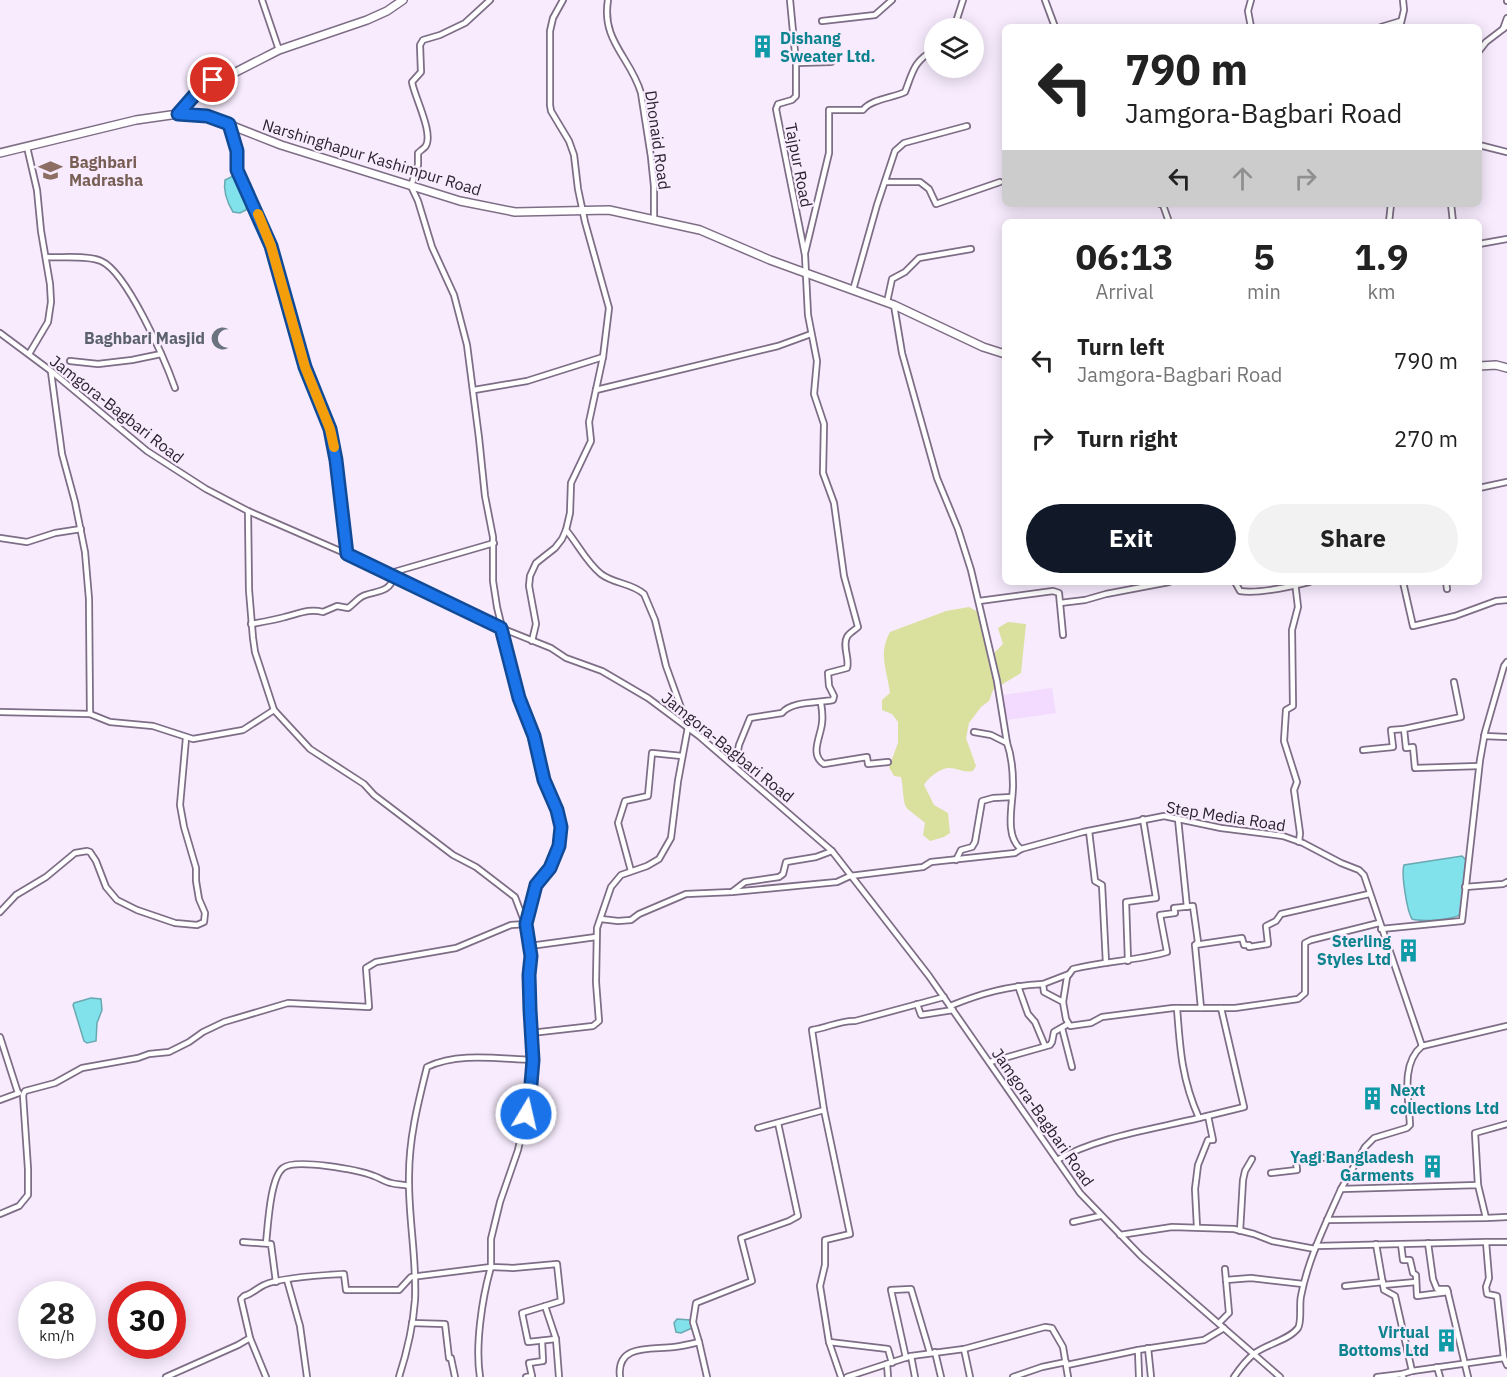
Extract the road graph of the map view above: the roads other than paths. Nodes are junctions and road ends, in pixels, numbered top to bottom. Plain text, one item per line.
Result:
1 (262, 0) edge
2 (403, 0) edge
3 (490, 0) edge
4 (563, 0) edge
5 (608, 0) edge
6 (790, 0) edge
7 (892, 0) edge
8 (963, 0) edge
9 (1045, 0) edge
10 (1251, 0) edge
11 (1403, 0) edge
12 (957, 18) edge
13 (1507, 18) edge
14 (822, 21) dead end
15 (1054, 24) edge
16 (1250, 24) edge
17 (1400, 24) edge
18 (1505, 28) edge
19 (1482, 47) edge
20 (279, 50) junction
21 (924, 56) edge
22 (831, 62) dead end
23 (796, 63) junction
24 (178, 114) junction
25 (229, 124) junction
26 (967, 126) dead end
27 (1482, 146) edge
28 (27, 147) junction
29 (1507, 152) edge
30 (0, 153) edge
31 (885, 182) junction
32 (1000, 182) dead end
33 (411, 186) junction
34 (583, 210) junction
35 (654, 220) junction
36 (1507, 239) edge
37 (1482, 243) edge
38 (971, 249) dead end
39 (805, 255) junction
40 (46, 257) junction
41 (807, 274) junction
42 (853, 290) junction
43 (890, 303) junction
44 (0, 333) edge
45 (811, 334) junction
46 (1002, 353) edge
47 (29, 354) junction
48 (161, 354) junction
49 (603, 357) junction
50 (70, 361) dead end
51 (1482, 366) edge
52 (1507, 368) edge
53 (51, 371) junction
54 (175, 388) dead end
55 (474, 390) junction
56 (596, 390) junction
57 (1507, 482) edge
58 (1482, 487) edge
59 (248, 511) junction
60 (81, 529) junction
61 (566, 530) junction
62 (0, 538) edge
63 (494, 543) junction
64 (347, 554) junction
65 (387, 574) junction
66 (393, 577) junction
67 (1153, 585) edge
68 (1237, 585) edge
69 (1291, 585) edge
70 (1296, 585) edge
71 (1404, 585) edge
72 (1446, 585) edge
73 (1447, 589) dead end
74 (1507, 600) edge
75 (979, 602) junction
76 (1060, 603) junction
77 (251, 624) junction
78 (501, 628) junction
79 (1063, 635) dead end
80 (532, 641) junction
81 (1507, 662) edge
82 (1454, 682) dead end
83 (821, 702) junction
84 (274, 710) junction
85 (0, 712) edge
86 (90, 714) junction
87 (687, 727) junction
88 (1404, 729) junction
89 (974, 732) dead end
90 (1484, 736) junction
91 (1507, 736) edge
92 (186, 738) junction
93 (1007, 743) junction
94 (1364, 750) dead end
95 (682, 756) junction
96 (888, 762) dead end
97 (735, 766) junction
98 (1479, 766) junction
99 (1012, 797) junction
100 (1143, 819) junction
101 (1178, 819) junction
102 (1089, 831) junction
103 (1299, 842) junction
104 (1021, 849) junction
105 (832, 851) junction
106 (956, 860) junction
107 (631, 872) junction
108 (850, 876) junction
109 (1507, 882) edge
110 (1465, 887) junction
111 (732, 892) junction
112 (1369, 894) junction
113 (1187, 907) junction
114 (0, 912) edge
115 (601, 920) junction
116 (1378, 923) junction
117 (526, 924) junction
118 (1381, 929) junction
119 (596, 938) junction
120 (1195, 945) junction
121 (530, 946) junction
122 (1128, 961) junction
123 (1106, 963) junction
124 (1068, 974) junction
125 (1042, 984) junction
126 (1018, 986) junction
127 (944, 997) junction
128 (1063, 1002) junction
129 (916, 1004) junction
130 (951, 1008) junction
131 (1177, 1008) junction
132 (1201, 1008) junction
133 (1221, 1008) junction
134 (1068, 1024) junction
135 (1507, 1026) edge
136 (1062, 1028) junction
137 (531, 1032) junction
138 (0, 1037) edge
139 (1045, 1046) junction
140 (1422, 1046) junction
141 (533, 1060) junction
142 (990, 1062) junction
143 (1072, 1067) dead end
144 (24, 1092) junction
145 (18, 1093) junction
146 (0, 1100) edge
147 (824, 1110) junction
148 (1208, 1116) junction
149 (1199, 1118) junction
150 (778, 1123) junction
151 (1507, 1124) edge
152 (758, 1128) dead end
153 (1360, 1157) junction
154 (1252, 1158) dead end
155 (1057, 1160) junction
156 (1271, 1173) dead end
157 (1478, 1185) junction
158 (409, 1186) junction
159 (1341, 1189) junction
160 (0, 1214) edge
161 (1100, 1216) junction
162 (1507, 1217) edge
163 (1486, 1218) junction
164 (1327, 1220) junction
165 (1073, 1222) dead end
166 (1197, 1227) junction
167 (1240, 1231) junction
168 (1120, 1235) junction
169 (243, 1242) dead end
170 (1486, 1242) junction
171 (1507, 1242) edge
172 (1428, 1243) junction
173 (266, 1244) junction
174 (1376, 1244) junction
175 (1401, 1244) junction
176 (1316, 1248) junction
177 (491, 1267) junction
178 (1225, 1269) dead end
179 (415, 1277) junction
180 (287, 1280) junction
181 (1226, 1280) junction
182 (276, 1282) junction
183 (1416, 1282) junction
184 (1383, 1283) junction
185 (1303, 1284) junction
186 (1345, 1286) dead end
187 (1448, 1292) junction
188 (545, 1306) junction
189 (412, 1323) junction
190 (1219, 1323) junction
191 (1224, 1328) junction
192 (250, 1338) junction
193 (556, 1339) junction
194 (542, 1341) junction
195 (699, 1342) junction
196 (829, 1342) junction
197 (1148, 1348) junction
198 (964, 1349) junction
199 (1138, 1350) junction
200 (932, 1352) junction
201 (1253, 1354) junction
202 (908, 1357) junction
203 (1506, 1357) edge
204 (1067, 1363) junction
205 (1465, 1363) junction
206 (889, 1364) junction
207 (1507, 1365) edge
208 (1437, 1367) junction
209 (1412, 1371) junction
210 (861, 1375) edge
211 (1402, 1375) edge
212 (166, 1377) edge
213 (266, 1377) edge
214 (307, 1377) edge
215 (399, 1377) edge
216 (455, 1377) edge
217 (480, 1377) edge
218 (526, 1377) edge
219 (559, 1377) edge
220 (620, 1377) edge
221 (707, 1377) edge
222 (841, 1377) edge
223 (847, 1377) edge
224 (888, 1377) edge
225 (915, 1377) edge
226 (941, 1377) edge
227 (970, 1377) edge
228 (1012, 1377) edge
229 (1068, 1377) edge
230 (1139, 1377) edge
231 (1151, 1377) edge
232 (1234, 1377) edge
233 (1280, 1377) edge
234 (1377, 1377) edge
235 (1440, 1377) edge
236 (1468, 1377) edge

1 - 20 street
2 - 20 street
3 - 33 street
4 - 34 street
5 - 35 street, Dhonaid Road
6 - 23 street, Tajpur Road
7 - 14 street
8 - 12 street
9 - 15 street
10 - 16 street
11 - 17 street
13 - 18 street
18 - 19 street
20 - 24 street
21 - 39 street
22 - 23 street
23 - 39 street, Tajpur Road
24 - 25 street, Narshinghapur Kashimpur Road
24 - 28 street, Narshinghapur Kashimpur Road
25 - 33 street, Narshinghapur Kashimpur Road
25 - 64 street
26 - 31 street
27 - 29 street
28 - 30 street, Narshinghapur Kashimpur Road
28 - 40 street
31 - 32 street
31 - 42 street
33 - 34 street, Narshinghapur Kashimpur Road
33 - 55 street
34 - 35 street, Narshinghapur Kashimpur Road
34 - 49 street
35 - 41 street, Narshinghapur Kashimpur Road
36 - 37 street
38 - 43 street
39 - 41 street, Tajpur Road
40 - 47 street
40 - 48 street
41 - 42 street, Narshinghapur Kashimpur Road
41 - 45 street, Tajpur Road
42 - 43 street, Narshinghapur Kashimpur Road
43 - 46 street, Narshinghapur Kashimpur Road
43 - 75 street
44 - 47 street, Jamgora-Bagbari Road
45 - 56 street
45 - 83 street, Tajpur Road
47 - 53 street, Jamgora-Bagbari Road
48 - 50 street
48 - 54 street
49 - 55 street
49 - 56 street
51 - 52 street
53 - 59 street, Jamgora-Bagbari Road
53 - 60 street
55 - 63 street
56 - 61 street
57 - 58 street
59 - 64 street, Jamgora-Bagbari Road
59 - 77 street
60 - 62 street
60 - 86 street
61 - 80 street
61 - 87 street
63 - 65 street
63 - 78 street
64 - 65 street, Jamgora-Bagbari Road
65 - 66 street, Jamgora-Bagbari Road
66 - 77 street
66 - 78 street, Jamgora-Bagbari Road
67 - 76 street
68 - 69 street
70 - 103 street
71 - 74 street
72 - 73 street
75 - 76 street
75 - 93 street
76 - 79 street
77 - 84 street
78 - 80 street, Jamgora-Bagbari Road
78 - 117 street
80 - 87 street, Jamgora-Bagbari Road
81 - 90 street
82 - 88 street
83 - 96 street
83 - 97 street
84 - 92 street
84 - 117 street
85 - 86 street
86 - 92 street
87 - 95 street
87 - 97 street, Jamgora-Bagbari Road
88 - 94 street
88 - 98 street
89 - 93 street
90 - 91 street
90 - 98 street
92 - 114 street
93 - 99 street
95 - 107 street
95 - 107 street
97 - 105 street, Jamgora-Bagbari Road
98 - 110 street
99 - 104 street
99 - 106 street
100 - 101 street, Step Media Road
100 - 102 street, Step Media Road
100 - 122 street
101 - 103 street, Step Media Road
101 - 113 street
102 - 104 street, Step Media Road
102 - 123 street
103 - 112 street, Step Media Road
104 - 106 street, Step Media Road
105 - 108 street, Jamgora-Bagbari Road
105 - 111 street
106 - 108 street, Step Media Road
107 - 115 street
108 - 111 street, Step Media Road
108 - 127 street, Jamgora-Bagbari Road
109 - 110 street
110 - 118 street
111 - 115 street, Step Media Road
112 - 116 street, Step Media Road
112 - 120 street
113 - 120 street
113 - 122 street
115 - 119 street
116 - 118 street, Step Media Road
116 - 133 street
117 - 121 street
117 - 144 street
118 - 140 street, Step Media Road
119 - 121 street
119 - 137 street
120 - 132 street
121 - 137 street
122 - 123 street
123 - 124 street
124 - 125 street
124 - 128 street
125 - 126 street
125 - 128 street
126 - 130 street
126 - 139 street
127 - 129 street
127 - 130 street, Jamgora-Bagbari Road
128 - 134 street
129 - 130 street
129 - 147 street
130 - 142 street, Jamgora-Bagbari Road
131 - 132 street
131 - 134 street
131 - 149 street
132 - 133 street
133 - 148 street
134 - 136 street
135 - 140 street
136 - 139 street
136 - 143 street
137 - 141 street
138 - 145 street
139 - 142 street
140 - 153 street
141 - 158 street
141 - 177 street
142 - 155 street, Jamgora-Bagbari Road
144 - 145 street
144 - 160 street
145 - 146 street
147 - 150 street
147 - 196 street
148 - 149 street
148 - 166 street
149 - 155 street
150 - 152 street
150 - 195 street
151 - 157 street
153 - 156 street
153 - 159 street
154 - 167 street
155 - 161 street, Jamgora-Bagbari Road
157 - 159 street
157 - 163 street
158 - 173 street
158 - 179 street
159 - 164 street
161 - 165 street
161 - 168 street, Jamgora-Bagbari Road
162 - 163 street
163 - 164 street
164 - 176 street
166 - 167 street
166 - 168 street
167 - 176 street
168 - 190 street, Jamgora-Bagbari Road
169 - 173 street
170 - 171 street
170 - 172 street
170 - 203 street
172 - 175 street
172 - 187 street
173 - 182 street
174 - 175 street
174 - 176 street
174 - 184 street
175 - 183 street
176 - 185 street
177 - 179 street
177 - 188 street
177 - 217 street
178 - 181 street
179 - 180 street
179 - 189 street
180 - 182 street
180 - 214 street
181 - 185 street
181 - 190 street
182 - 192 street
183 - 184 street
183 - 187 street
184 - 186 street
184 - 209 street
185 - 201 street
187 - 205 street
188 - 193 street
188 - 194 street
189 - 215 street
189 - 216 street
190 - 191 street, Jamgora-Bagbari Road
191 - 197 street
191 - 201 street, Jamgora-Bagbari Road
192 - 212 street
192 - 213 street
193 - 194 street
193 - 219 street
194 - 218 street
195 - 220 street
195 - 221 street
196 - 206 street
196 - 222 street
197 - 199 street
197 - 231 street
198 - 200 street
198 - 204 street
198 - 227 street
199 - 204 street
199 - 230 street
200 - 202 street
200 - 202 street
200 - 226 street
201 - 232 street
201 - 233 street, Jamgora-Bagbari Road
202 - 206 street
202 - 225 street
203 - 205 street
203 - 207 street
204 - 228 street
204 - 229 street
205 - 208 street
205 - 236 street
206 - 210 street
206 - 224 street
208 - 209 street
208 - 235 street
209 - 211 street
210 - 223 street
211 - 234 street

